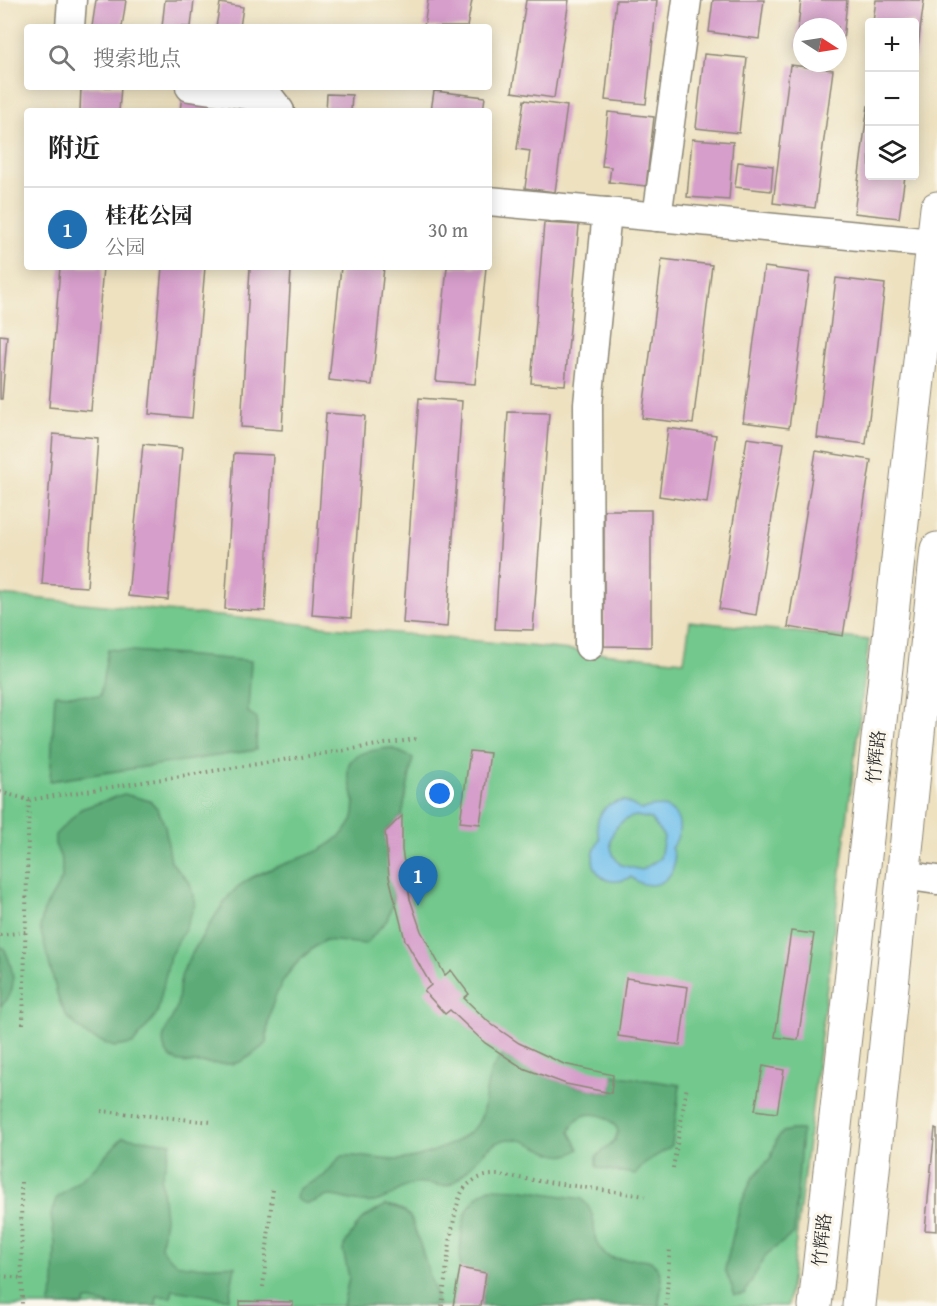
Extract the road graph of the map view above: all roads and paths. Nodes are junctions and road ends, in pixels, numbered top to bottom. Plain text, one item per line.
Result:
1 (72, 0) edge
2 (687, 0) edge
3 (70, 24) edge
4 (212, 90) edge
5 (278, 108) edge
6 (492, 201) edge
7 (937, 208) edge
8 (607, 212) junction
9 (657, 217) junction
10 (933, 243) junction
11 (937, 552) edge
12 (590, 646) dead end
13 (417, 740) dead end
14 (0, 792) edge
15 (29, 800) junction
16 (903, 875) junction
17 (937, 880) edge
18 (26, 932) junction
19 (0, 935) edge
20 (23, 1024) dead end
21 (687, 1086) dead end
22 (101, 1111) dead end
23 (212, 1122) dead end
24 (673, 1168) dead end
25 (21, 1182) dead end
26 (273, 1187) dead end
27 (645, 1196) dead end
28 (670, 1247) dead end
29 (0, 1276) edge
30 (22, 1278) junction
31 (262, 1287) dead end
32 (22, 1306) edge
33 (442, 1306) edge
34 (666, 1306) edge
35 (815, 1306) edge
36 (859, 1306) edge

1 - 3 street
2 - 9 street
4 - 5 street
6 - 8 street
7 - 10 main road, 竹辉路
8 - 9 street
8 - 12 street
9 - 10 street
10 - 35 main road, 竹辉路
11 - 16 main road
13 - 15 path
14 - 15 path
15 - 18 path
16 - 17 street
16 - 36 main road
18 - 19 path
18 - 20 path
21 - 24 path
22 - 23 path
25 - 30 path
26 - 31 path
27 - 33 path
28 - 34 path
29 - 30 path
30 - 32 path

